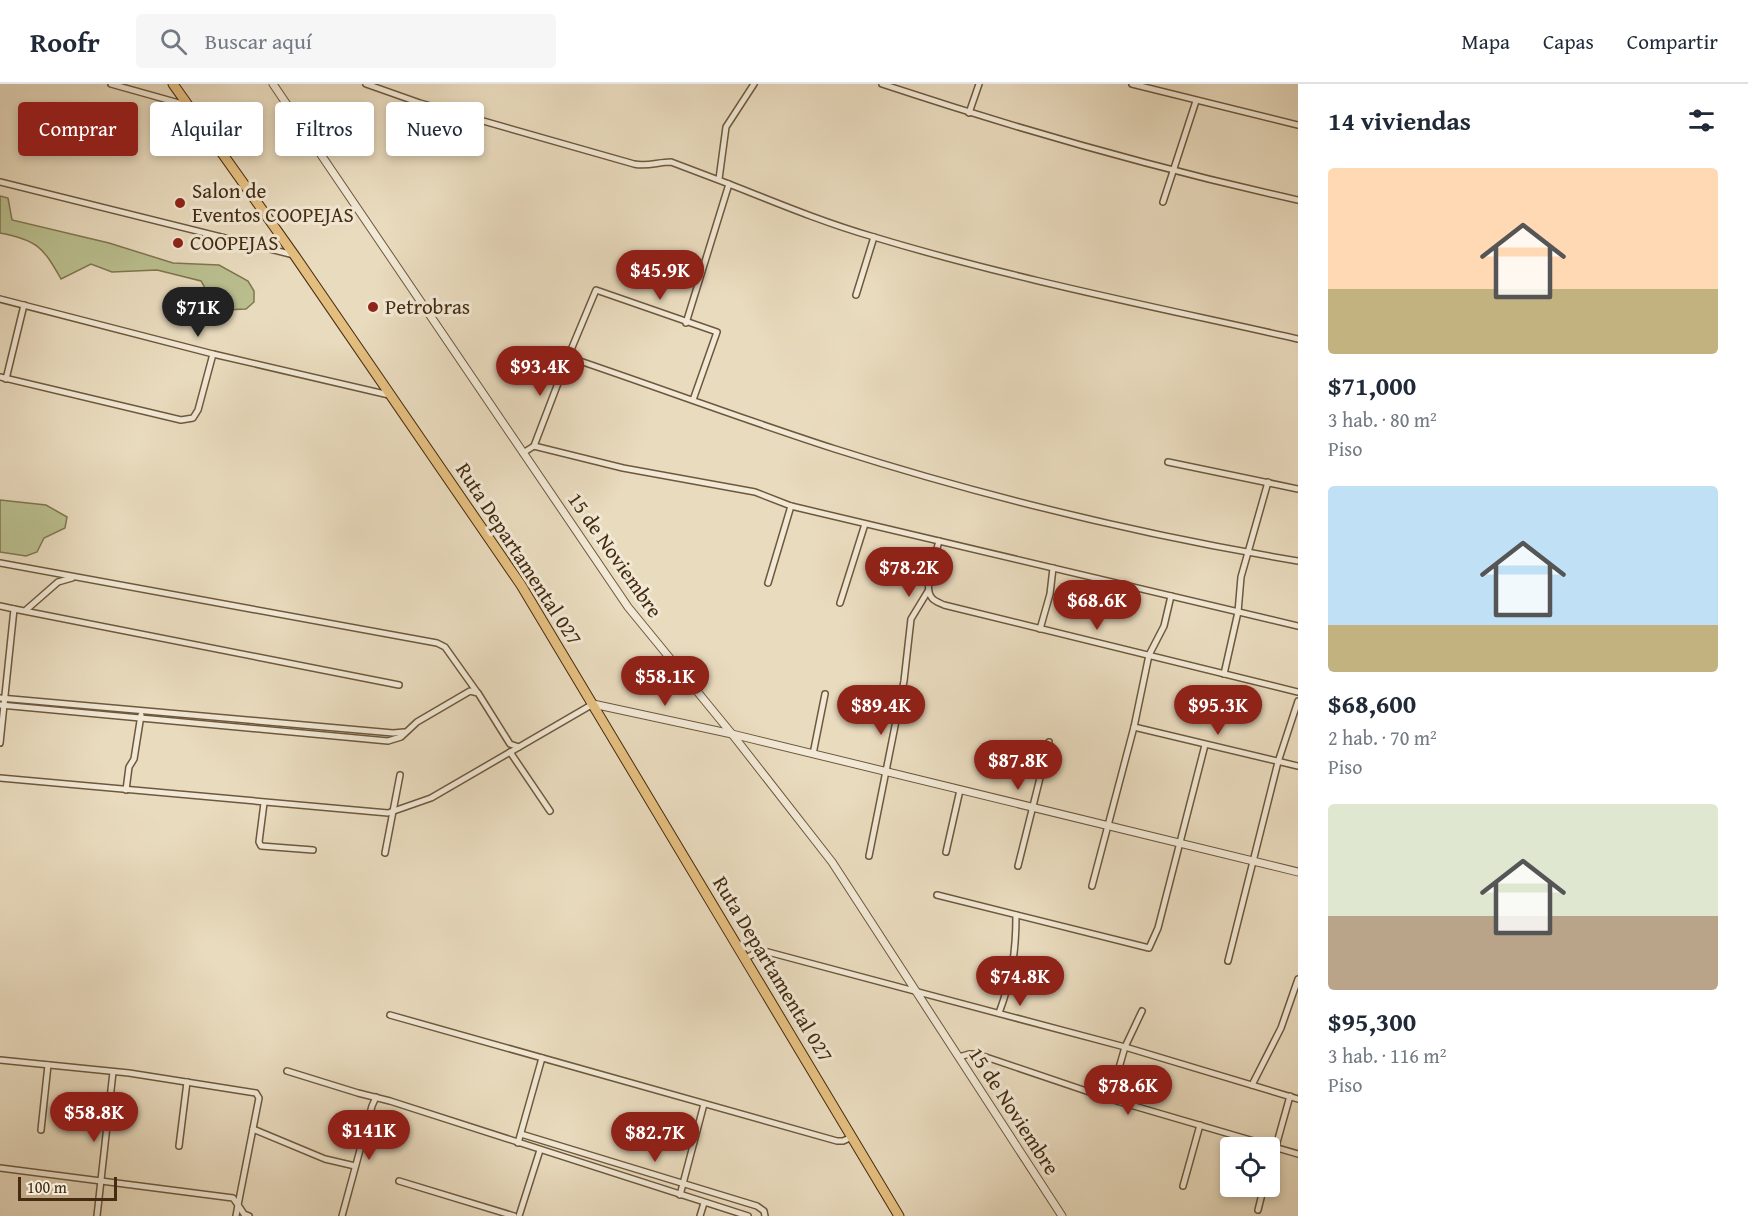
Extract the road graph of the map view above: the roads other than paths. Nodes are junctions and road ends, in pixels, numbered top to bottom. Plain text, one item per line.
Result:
1 (111, 84) edge
2 (173, 84) edge
3 (273, 84) edge
4 (366, 84) edge
5 (754, 84) edge
6 (882, 84) edge
7 (979, 84) edge
8 (1132, 84) edge
9 (1196, 101) junction
10 (176, 102) edge
11 (187, 102) edge
12 (969, 113) junction
13 (1298, 125) edge
14 (225, 156) edge
15 (1173, 170) junction
16 (719, 179) junction
17 (0, 182) edge
18 (729, 184) junction
19 (1298, 200) edge
20 (1163, 202) dead end
21 (874, 237) junction
22 (296, 256) junction
23 (856, 295) dead end
24 (0, 299) edge
25 (24, 306) junction
26 (686, 323) junction
27 (1298, 339) edge
28 (213, 354) junction
29 (568, 357) junction
30 (3, 378) edge
31 (391, 395) junction
32 (693, 400) junction
33 (534, 446) junction
34 (523, 453) junction
35 (1168, 462) dead end
36 (1269, 482) junction
37 (1298, 489) edge
38 (791, 506) junction
39 (865, 524) junction
40 (939, 541) junction
41 (1249, 553) junction
42 (1298, 561) edge
43 (0, 563) edge
44 (1053, 568) junction
45 (83, 578) junction
46 (768, 583) dead end
47 (928, 591) junction
48 (1170, 596) junction
49 (840, 603) dead end
50 (0, 606) edge
51 (14, 609) junction
52 (26, 610) junction
53 (1238, 612) junction
54 (1298, 626) edge
55 (1040, 629) junction
56 (1149, 655) junction
57 (1224, 674) junction
58 (399, 685) dead end
59 (1298, 692) edge
60 (478, 693) junction
61 (825, 694) dead end
62 (2, 698) edge
63 (1298, 701) edge
64 (592, 704) junction
65 (2, 705) edge
66 (141, 711) junction
67 (140, 718) junction
68 (1134, 727) junction
69 (408, 730) junction
70 (732, 734) junction
71 (1049, 742) dead end
72 (0, 743) edge
73 (1205, 745) junction
74 (520, 747) junction
75 (510, 752) junction
76 (813, 754) junction
77 (1278, 762) junction
78 (1298, 766) edge
79 (887, 772) junction
80 (400, 775) dead end
81 (0, 778) edge
82 (126, 790) junction
83 (960, 790) junction
84 (264, 803) junction
85 (1033, 808) junction
86 (392, 812) junction
87 (549, 812) dead end
88 (1108, 826) junction
89 (1180, 844) junction
90 (313, 850) dead end
91 (946, 852) dead end
92 (385, 853) dead end
93 (869, 856) dead end
94 (1253, 861) junction
95 (1018, 866) dead end
96 (1298, 872) edge
97 (1092, 886) dead end
98 (937, 895) dead end
99 (1017, 915) junction
100 (746, 958) junction
101 (1228, 961) dead end
102 (1298, 979) edge
103 (915, 990) junction
104 (1142, 1011) dead end
105 (999, 1013) junction
106 (390, 1015) dead end
107 (1125, 1047) junction
108 (959, 1057) junction
109 (542, 1058) junction
110 (0, 1060) edge
111 (48, 1065) junction
112 (287, 1071) dead end
113 (113, 1072) junction
114 (188, 1082) junction
115 (1252, 1085) junction
116 (1290, 1096) junction
117 (376, 1097) junction
118 (1110, 1099) junction
119 (1298, 1099) edge
120 (704, 1104) junction
121 (1200, 1125) junction
122 (253, 1129) junction
123 (41, 1130) dead end
124 (521, 1134) junction
125 (852, 1137) junction
126 (1240, 1137) edge
127 (1279, 1137) edge
128 (518, 1143) junction
129 (179, 1146) dead end
130 (1280, 1149) edge
131 (540, 1150) junction
132 (1298, 1154) edge
133 (356, 1166) junction
134 (0, 1168) edge
135 (101, 1180) junction
136 (399, 1181) dead end
137 (683, 1183) junction
138 (1183, 1186) dead end
139 (680, 1195) junction
140 (1261, 1197) edge
141 (704, 1203) junction
142 (238, 1205) junction
143 (1258, 1210) dead end
144 (97, 1216) edge
145 (236, 1216) edge
146 (249, 1216) edge
147 (342, 1216) edge
148 (514, 1216) edge
149 (519, 1216) edge
150 (700, 1216) edge
151 (748, 1216) edge
152 (765, 1216) edge
153 (899, 1216) edge
154 (1062, 1216) edge

1 - 10 street
2 - 11 main road, Ruta Departamental 027
3 - 34 street, 15 de Noviembre
4 - 16 street
5 - 16 street
6 - 12 street
7 - 12 street
8 - 9 street
9 - 13 street
9 - 15 street
12 - 15 street
14 - 22 main road, Ruta Departamental 027
15 - 19 street
15 - 20 street
16 - 18 street
17 - 22 street
18 - 21 street
18 - 26 street
21 - 23 street
21 - 27 street
22 - 31 main road, Ruta Departamental 027
24 - 25 street
25 - 28 street
25 - 30 street
26 - 29 street
26 - 32 street
28 - 30 street
28 - 31 street
29 - 32 street
29 - 33 street
31 - 64 main road, Ruta Departamental 027
32 - 41 street
33 - 34 street
33 - 38 street
34 - 70 street, 15 de Noviembre
35 - 36 street
36 - 37 street
36 - 41 street
38 - 39 street
38 - 46 street
39 - 40 street
39 - 49 street
40 - 44 street
40 - 47 street
41 - 42 street
41 - 53 street
43 - 45 street
44 - 48 street
44 - 55 street
45 - 52 street
45 - 60 street
47 - 55 street
47 - 79 street
48 - 53 street
48 - 56 street
50 - 51 street
51 - 52 street
51 - 62 street
52 - 58 street
53 - 54 street
53 - 57 street
55 - 56 street
56 - 57 street
56 - 68 street
57 - 59 street
60 - 69 street
60 - 74 street
61 - 76 street
62 - 65 street
62 - 66 street
63 - 77 street
64 - 70 street
64 - 74 street
64 - 100 main road, Ruta Departamental 027
65 - 67 street
65 - 72 street
66 - 67 street
66 - 69 street
67 - 69 street
67 - 82 street
68 - 73 street
68 - 88 street
70 - 76 street
70 - 103 street, 15 de Noviembre
71 - 85 street
73 - 77 street
73 - 89 street
74 - 75 street
75 - 86 street
75 - 87 street
76 - 79 street
77 - 78 street
77 - 94 street
79 - 83 street
79 - 93 street
80 - 86 street
81 - 82 street
82 - 84 street
83 - 85 street
83 - 91 street
84 - 86 street
84 - 90 street
85 - 88 street
85 - 95 street
86 - 92 street
88 - 89 street
88 - 97 street
89 - 94 street
89 - 99 street
94 - 96 street
94 - 101 street
98 - 99 street
99 - 105 street
100 - 103 street
100 - 125 main road, Ruta Departamental 027
102 - 115 street
103 - 105 street
103 - 108 street, 15 de Noviembre
104 - 107 street
105 - 107 street
106 - 109 street
107 - 115 street
107 - 118 street
108 - 118 street
108 - 154 street, 15 de Noviembre
109 - 120 street
109 - 124 street
110 - 111 street
111 - 113 street
111 - 123 street
112 - 117 street
113 - 114 street
113 - 135 street
114 - 122 street
114 - 129 street
115 - 116 street
116 - 119 street
116 - 127 street
117 - 128 street
117 - 133 street
118 - 121 street
120 - 125 street
120 - 137 street
121 - 126 street
121 - 138 street
122 - 133 street
122 - 142 street
124 - 128 street
124 - 137 street
125 - 153 main road, Ruta Departamental 027
128 - 131 street
130 - 132 street
131 - 139 street
131 - 149 street
133 - 147 street
134 - 135 street
135 - 142 street
135 - 144 street
136 - 148 street
137 - 139 street
137 - 152 street
139 - 141 street
140 - 143 street
141 - 150 street
141 - 151 street
142 - 145 street
142 - 146 street

